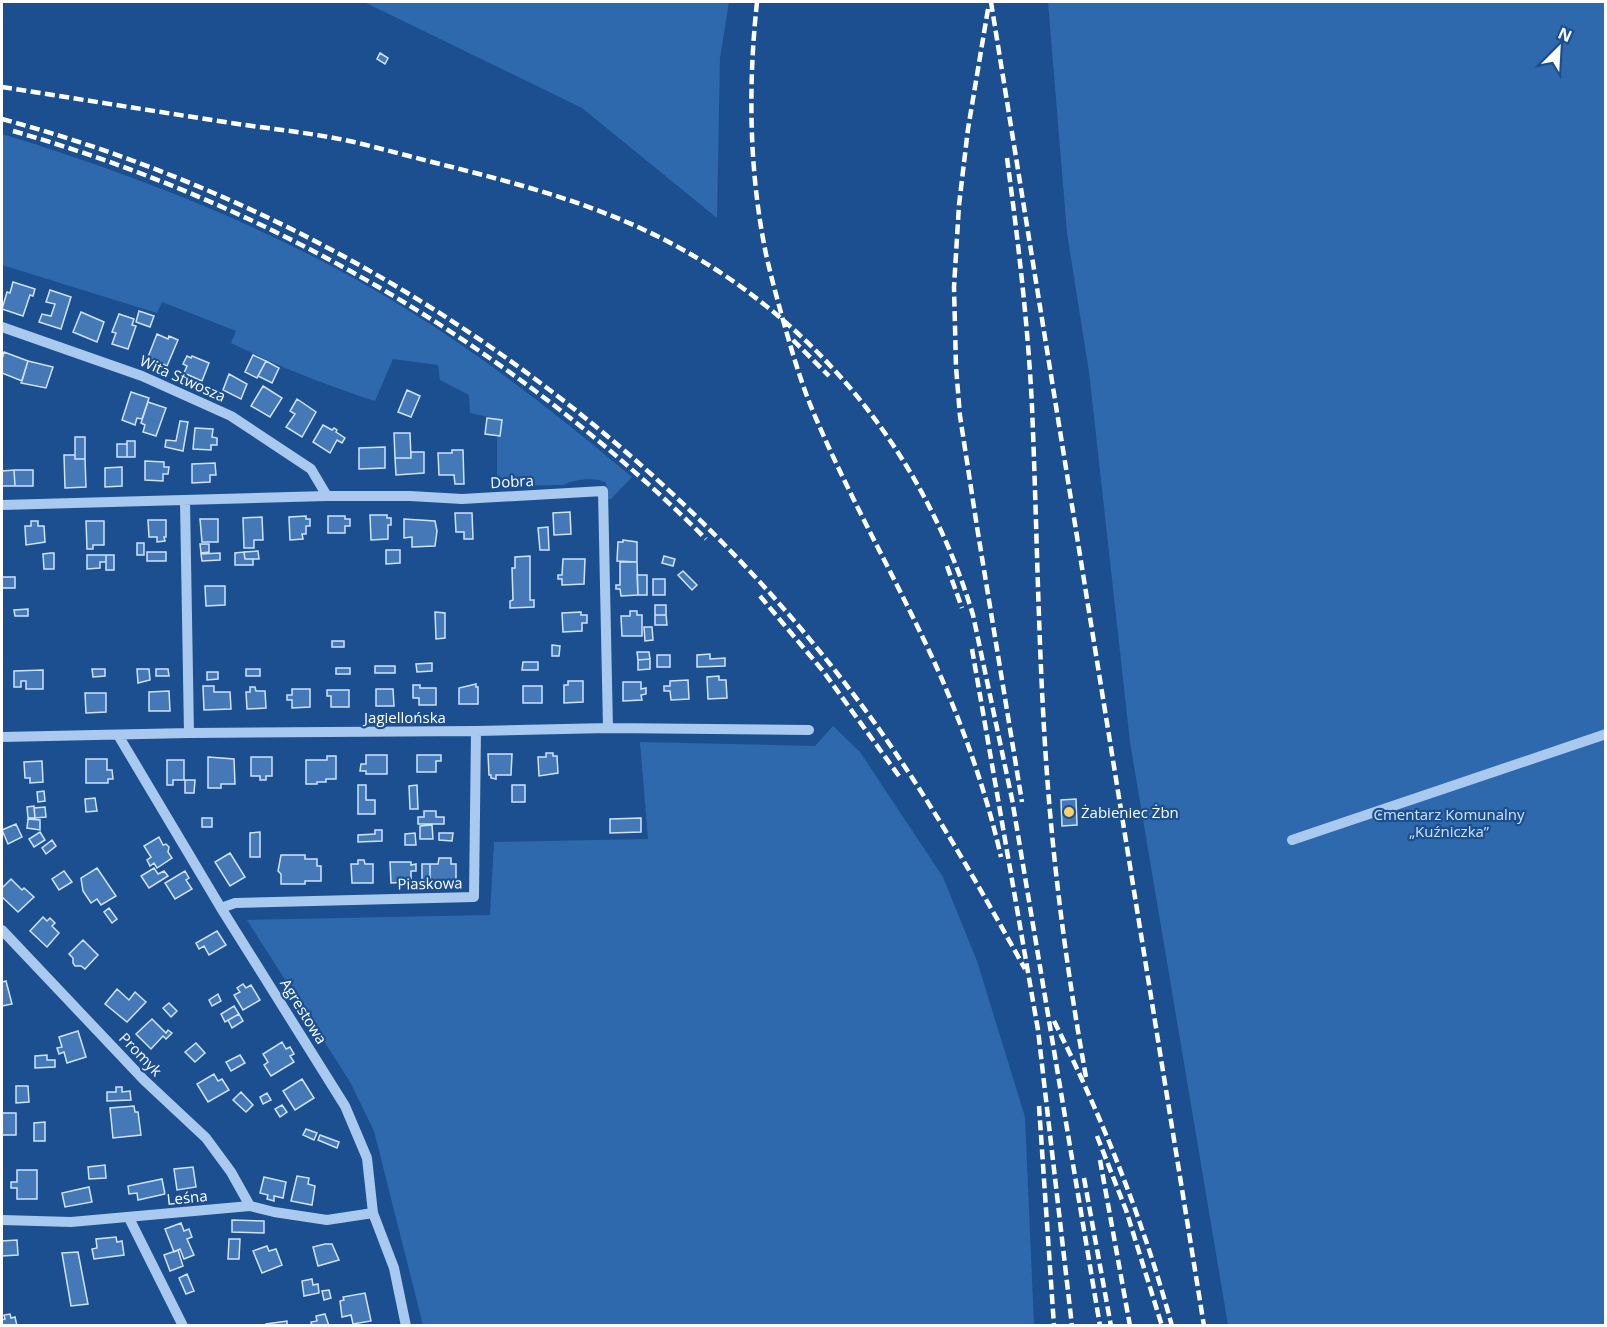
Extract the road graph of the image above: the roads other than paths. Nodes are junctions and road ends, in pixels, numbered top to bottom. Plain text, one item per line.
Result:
1 (2, 327) edge
2 (327, 496) junction
3 (185, 501) junction
4 (2, 505) edge
5 (608, 728) junction
6 (808, 730) dead end
7 (476, 731) junction
8 (189, 733) junction
9 (1605, 734) edge
10 (118, 735) junction
11 (2, 737) edge
12 (1292, 840) dead end
13 (221, 908) junction
14 (2, 930) edge
15 (250, 1206) junction
16 (373, 1213) junction
17 (129, 1218) junction
18 (2, 1220) edge
19 (183, 1326) edge
20 (406, 1326) edge

1 - 2 street, Wita Stwosza
2 - 3 street, Dobra
2 - 5 street, Dobra
3 - 4 street, Dobra
3 - 8 street
5 - 6 street, Jagiellońska
5 - 7 street, Jagiellońska
7 - 8 street, Jagiellońska
7 - 13 street, Piaskowa
8 - 10 street, Jagiellońska
9 - 12 street
10 - 11 street, Jagiellońska
10 - 13 street, Agrestowa
13 - 16 street, Agrestowa
14 - 15 street, Promyk
15 - 16 street, Leśna
15 - 17 street, Leśna
16 - 20 street, Agrestowa
17 - 18 street, Leśna
17 - 19 street

